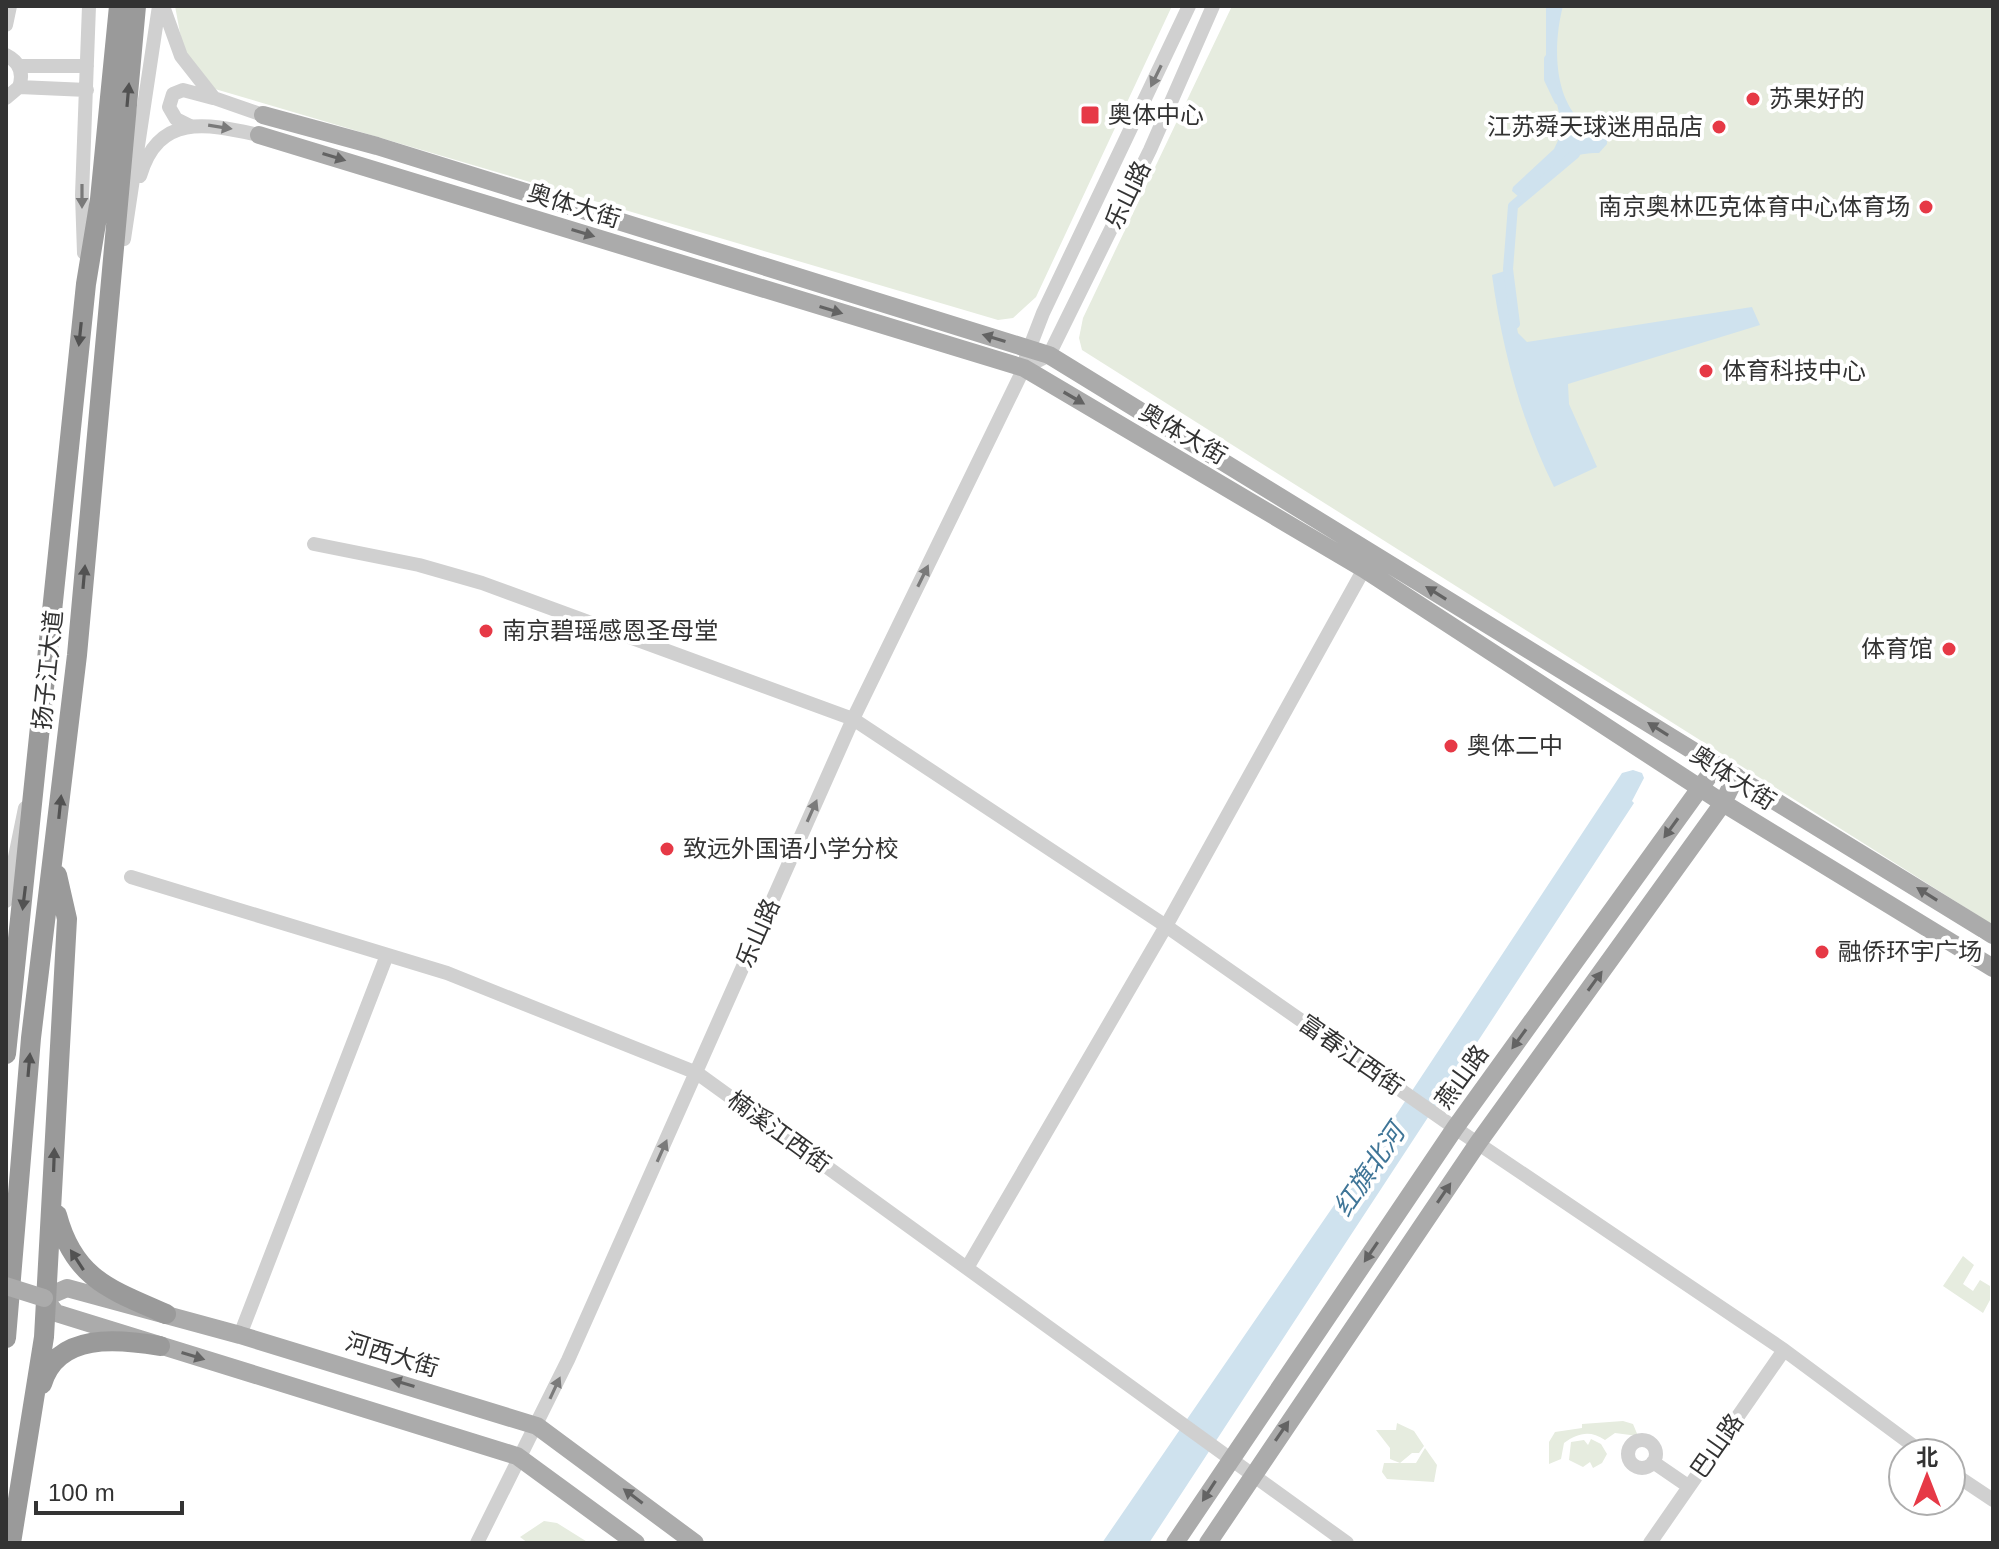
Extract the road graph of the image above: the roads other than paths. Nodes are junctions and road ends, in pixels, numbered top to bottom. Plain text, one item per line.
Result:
1 (10, 6) edge
2 (89, 6) edge
3 (119, 6) edge
4 (136, 6) edge
5 (161, 6) edge
6 (1189, 6) edge
7 (1213, 6) edge
8 (6, 25) edge
9 (6, 55) edge
10 (19, 66) junction
11 (87, 66) junction
12 (19, 87) junction
13 (87, 90) junction
14 (6, 98) edge
15 (214, 98) junction
16 (263, 115) joint
17 (190, 126) junction
18 (259, 135) joint
19 (125, 231) junction
20 (86, 284) junction
21 (1027, 348) junction
22 (1049, 355) junction
23 (1024, 368) junction
24 (101, 390) junction
25 (314, 544) dead end
26 (1364, 569) junction
27 (853, 719) junction
28 (1716, 765) junction
29 (1736, 776) junction
30 (32, 781) junction
31 (1701, 787) junction
32 (1723, 803) junction
33 (54, 859) junction
34 (131, 877) dead end
35 (6, 901) edge
36 (1166, 926) junction
37 (1993, 935) edge
38 (387, 955) junction
39 (1993, 968) edge
40 (6, 1054) edge
41 (697, 1073) junction
42 (1455, 1128) junction
43 (1478, 1143) junction
44 (53, 1191) junction
45 (967, 1268) junction
46 (6, 1286) edge
47 (44, 1298) junction
48 (166, 1314) junction
49 (240, 1335) junction
50 (6, 1338) edge
51 (160, 1346) junction
52 (1784, 1350) junction
53 (34, 1411) junction
54 (537, 1426) junction
55 (1901, 1437) edge
56 (517, 1456) junction
57 (1231, 1459) junction
58 (1653, 1462) dead end
59 (1253, 1475) junction
60 (1967, 1483) edge
61 (1688, 1486) junction
62 (1993, 1500) edge
63 (11, 1543) edge
64 (477, 1543) edge
65 (636, 1543) edge
66 (695, 1543) edge
67 (1175, 1543) edge
68 (1208, 1543) edge
69 (1347, 1543) edge
70 (1650, 1543) edge

1 - 8 street
2 - 11 street
3 - 20 highway, 扬子江大道
24 -> 4 highway, 扬子江大道
5 - 15 street
5 - 19 street
6 -> 21 street, 乐山路
7 - 22 street, 乐山路
9 - 10 street
10 - 11 street
10 - 12 street
11 - 13 street
12 - 13 street
12 - 14 street
13 -> 20 street
15 - 16 street
15 - 17 street
21 -> 16 main road, 奥体大街
17 -> 18 street
17 - 19 street
18 -> 23 main road, 奥体大街
19 - 24 street
20 -> 30 highway, 扬子江大道
21 - 22 main road, 奥体大街
21 - 23 street, 乐山路
22 - 23 street
28 -> 22 main road, 奥体大街
23 -> 26 main road, 奥体大街
27 -> 23 street, 乐山路
33 -> 24 highway, 扬子江大道
25 - 27 street, 富春江西街
26 - 31 main road, 奥体大街
26 - 36 street
27 - 36 street, 富春江西街
41 -> 27 street, 乐山路
28 - 29 main road, 奥体大街
28 - 31 main road, 燕山路
29 - 32 main road
37 -> 29 main road, 奥体大街
30 - 35 street, 扬子江大道
30 -> 40 highway, 扬子江大道
31 - 32 main road, 奥体大街
31 -> 42 main road, 燕山路
32 - 39 main road, 奥体大街
43 -> 32 main road
44 -> 33 highway
50 -> 33 highway, 扬子江大道
34 - 38 street, 楠溪江西街
36 - 42 street, 富春江西街
36 - 45 street
38 - 41 street, 楠溪江西街
38 - 49 street
41 - 45 street, 楠溪江西街
54 -> 41 street, 乐山路
42 - 43 street, 富春江西街
42 -> 57 main road, 燕山路
43 - 52 street, 富春江西街
59 -> 43 main road
44 - 47 highway
48 -> 44 highway
45 - 57 street, 楠溪江西街
46 - 47 main road, 河西大街, bridge
47 - 48 main road, 河西大街
47 - 51 main road, 河西大街
47 - 53 highway
48 - 49 main road, 河西大街
54 -> 49 main road, 河西大街
51 - 53 highway
51 -> 56 main road, 河西大街
52 - 55 street, 富春江西街
52 - 61 street, 巴山路
53 - 63 highway
54 - 56 street, 乐山路
66 -> 54 main road, 河西大街
56 - 64 street, 乐山路
56 - 65 main road, 河西大街
57 - 59 street, 楠溪江西街
57 -> 67 main road, 燕山路
58 - 61 street
59 - 68 main road
59 - 69 street, 楠溪江西街
60 - 62 street
61 - 70 street, 巴山路

